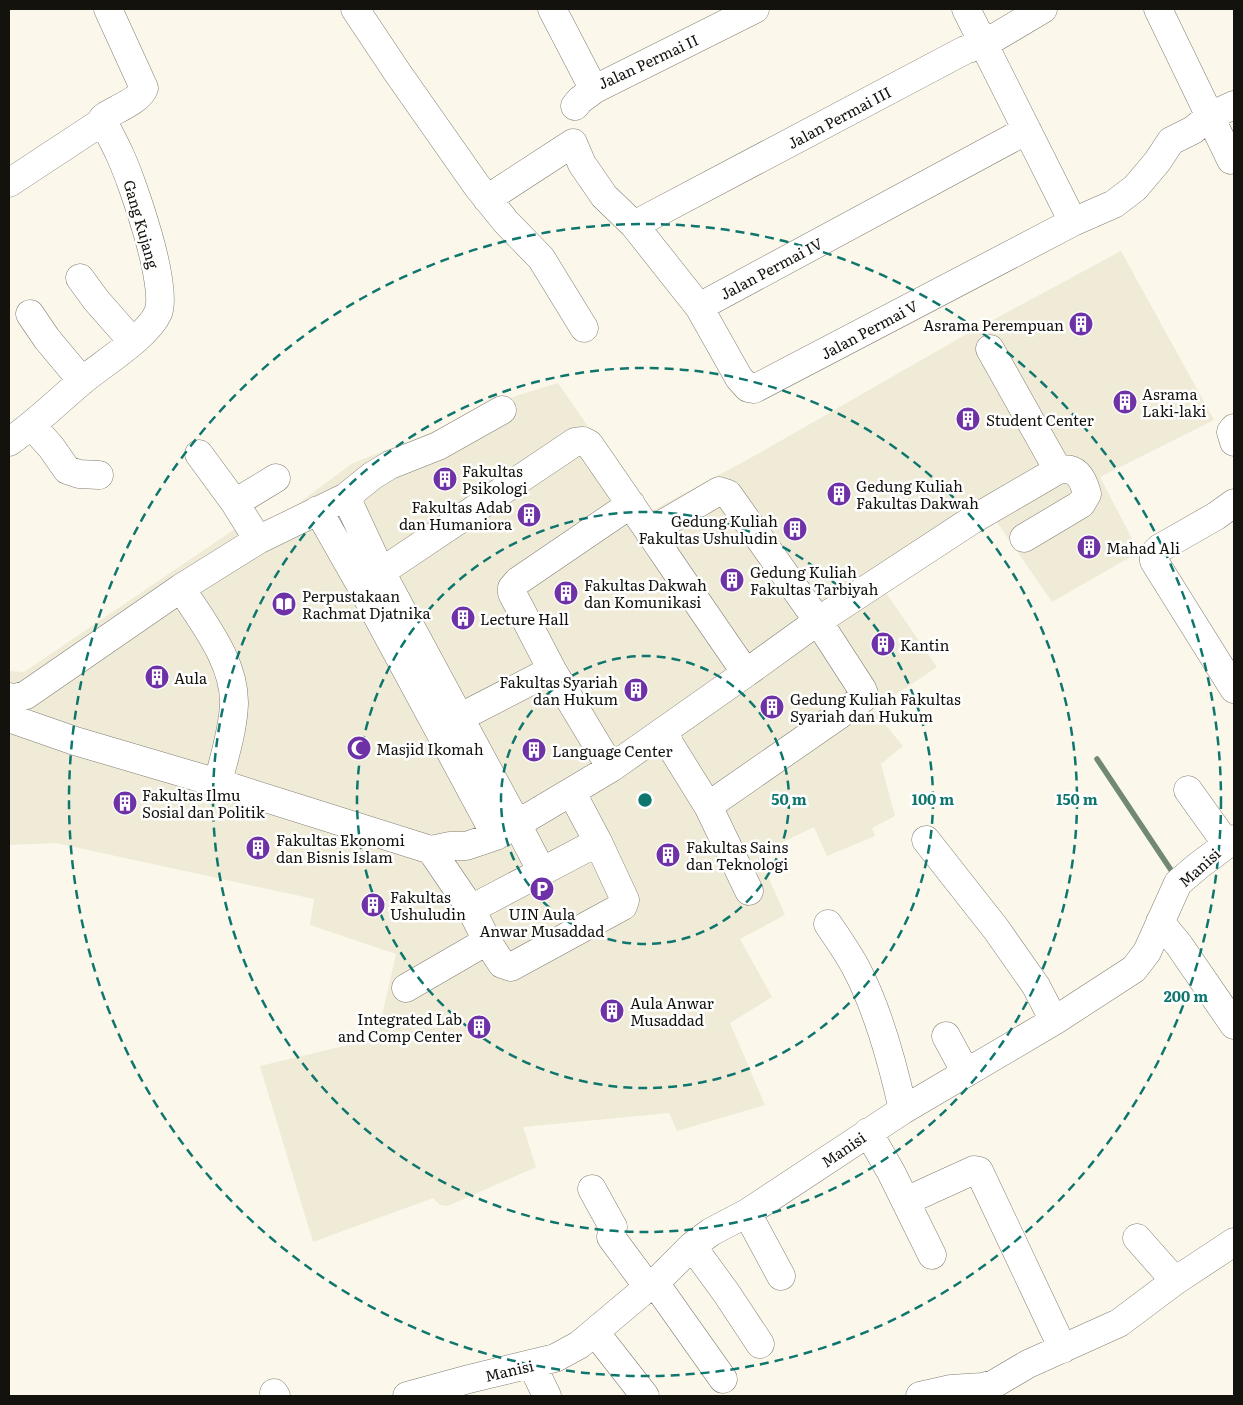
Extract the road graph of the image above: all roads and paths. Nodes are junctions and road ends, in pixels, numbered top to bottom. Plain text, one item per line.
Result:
1 (108, 9) edge
2 (355, 9) edge
3 (552, 9) edge
4 (755, 9) edge
5 (966, 9) edge
6 (1043, 9) edge
7 (1158, 9) edge
8 (984, 44) junction
9 (1234, 105) edge
10 (1210, 116) junction
11 (103, 121) junction
12 (1028, 132) junction
13 (1231, 160) dead end
14 (9, 183) edge
15 (487, 199) junction
16 (1073, 222) junction
17 (634, 225) junction
18 (80, 278) dead end
19 (699, 307) junction
20 (30, 314) dead end
21 (584, 328) dead end
22 (132, 341) junction
23 (990, 349) dead end
24 (82, 381) junction
25 (502, 410) dead end
26 (32, 426) junction
27 (1234, 428) edge
28 (9, 442) edge
29 (1234, 442) edge
30 (199, 454) dead end
31 (1058, 470) junction
32 (99, 475) dead end
33 (276, 478) dead end
34 (346, 498) junction
35 (235, 503) junction
36 (1234, 503) edge
37 (631, 504) junction
38 (318, 510) junction
39 (648, 532) junction
40 (1024, 538) dead end
41 (258, 540) junction
42 (371, 578) junction
43 (181, 588) junction
44 (818, 621) junction
45 (552, 670) junction
46 (746, 673) junction
47 (1234, 689) edge
48 (14, 709) edge
49 (459, 718) junction
50 (662, 732) junction
51 (611, 768) junction
52 (218, 783) junction
53 (1188, 790) dead end
54 (572, 793) junction
55 (708, 806) junction
56 (507, 830) junction
57 (926, 840) dead end
58 (1230, 841) edge
59 (598, 842) junction
60 (431, 850) junction
61 (542, 872) junction
62 (749, 891) dead end
63 (471, 909) junction
64 (1160, 922) junction
65 (828, 924) dead end
66 (487, 940) junction
67 (406, 988) dead end
68 (1054, 1021) junction
69 (1234, 1024) edge
70 (946, 1036) dead end
71 (966, 1073) junction
72 (903, 1110) junction
73 (868, 1132) junction
74 (592, 1189) dead end
75 (906, 1201) junction
76 (747, 1213) junction
77 (1137, 1238) dead end
78 (1234, 1242) edge
79 (692, 1246) junction
80 (932, 1255) dead end
81 (781, 1276) dead end
82 (1175, 1281) junction
83 (651, 1285) junction
84 (594, 1332) junction
85 (760, 1344) dead end
86 (1064, 1349) junction
87 (532, 1365) junction
88 (723, 1379) dead end
89 (489, 1386) edge
90 (984, 1392) edge
91 (414, 1395) edge
92 (547, 1396) edge
93 (645, 1396) edge
94 (920, 1396) edge

1 - 11 street
2 - 15 street
3 - 4 street, Jalan Permai II
5 - 8 street
6 - 8 street, Jalan Permai III
7 - 10 street
8 - 12 street
8 - 17 street, Jalan Permai III
9 - 10 street
10 - 13 street
10 - 16 street
11 - 14 street
11 - 22 street, Gang Kujang
12 - 16 street
12 - 19 street, Jalan Permai IV
15 - 17 street
15 - 21 street
16 - 19 street, Jalan Permai V
17 - 19 street
18 - 22 street
20 - 24 street
22 - 24 street, Gang Kujang
23 - 31 street
24 - 26 street, Gang Kujang
25 - 34 street
26 - 28 street, Gang Kujang
26 - 32 street
27 - 29 street
30 - 35 street
31 - 40 street
31 - 44 street
33 - 35 street
34 - 38 street
34 - 42 street
35 - 41 street
36 - 47 street
37 - 39 street
37 - 42 street
37 - 45 street
38 - 41 street
38 - 42 street
39 - 44 street
39 - 46 street
41 - 43 street
42 - 49 street
42 - 56 street
43 - 48 street
43 - 52 street
44 - 46 street
44 - 55 street
45 - 49 street
45 - 51 street
46 - 50 street
48 - 52 street
49 - 56 street
50 - 51 street
50 - 55 street
51 - 54 street
52 - 60 street
53 - 58 street
54 - 56 street
54 - 59 street
55 - 62 street
56 - 60 street
56 - 61 street
57 - 68 street
58 - 64 street, Manisi
59 - 61 street
59 - 66 street
60 - 63 street
61 - 63 street
63 - 66 street
64 - 68 street, Manisi
64 - 69 street
65 - 72 street
66 - 67 street
68 - 71 street, Manisi
70 - 71 street
71 - 72 street, Manisi
72 - 73 street, Manisi
73 - 75 street
73 - 76 street, Manisi
74 - 83 street
75 - 80 street
75 - 86 street
76 - 79 street, Manisi
76 - 81 street
77 - 82 street
78 - 82 street
79 - 83 street, Manisi
79 - 85 street
82 - 86 street
83 - 84 street, Manisi
83 - 88 street
84 - 87 street, Manisi
84 - 93 street
86 - 90 street
87 - 89 street, Manisi
87 - 92 street
89 - 91 street, Manisi
90 - 94 street

